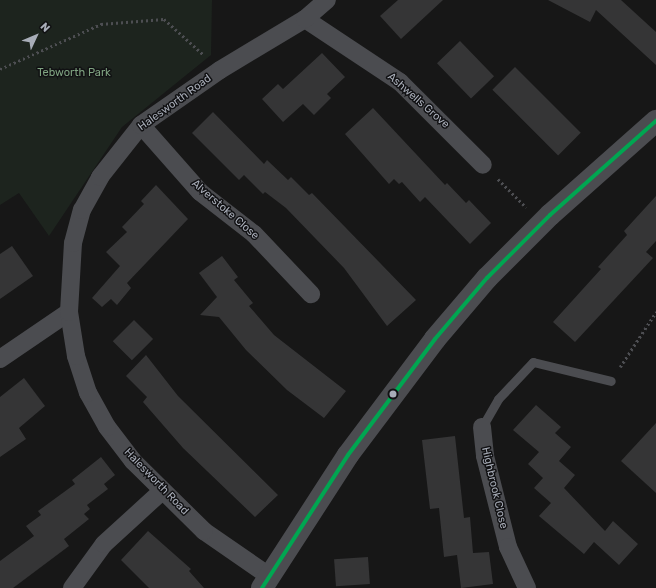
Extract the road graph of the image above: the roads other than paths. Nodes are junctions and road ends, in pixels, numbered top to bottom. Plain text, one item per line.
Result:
1 (327, 0) edge
2 (305, 19) junction
3 (141, 125) junction
4 (654, 125) edge
5 (483, 165) road end
6 (311, 294) dead end
7 (69, 312) junction
8 (0, 359) edge
9 (611, 381) road end
10 (482, 426) joint
11 (162, 491) junction
12 (266, 582) edge
13 (72, 588) edge
14 (527, 588) edge

1 - 2 street, Halesworth Road
2 - 3 street, Halesworth Road
2 - 5 street, Ashwells Grove
3 - 6 street, Alverstoke Close
3 - 7 street, Halesworth Road
4 - 12 street
7 - 8 street
7 - 11 street, Halesworth Road
9 - 10 lane, Highbrook Close
10 - 14 street, Highbrook Close
11 - 12 street, Halesworth Road
11 - 13 street

